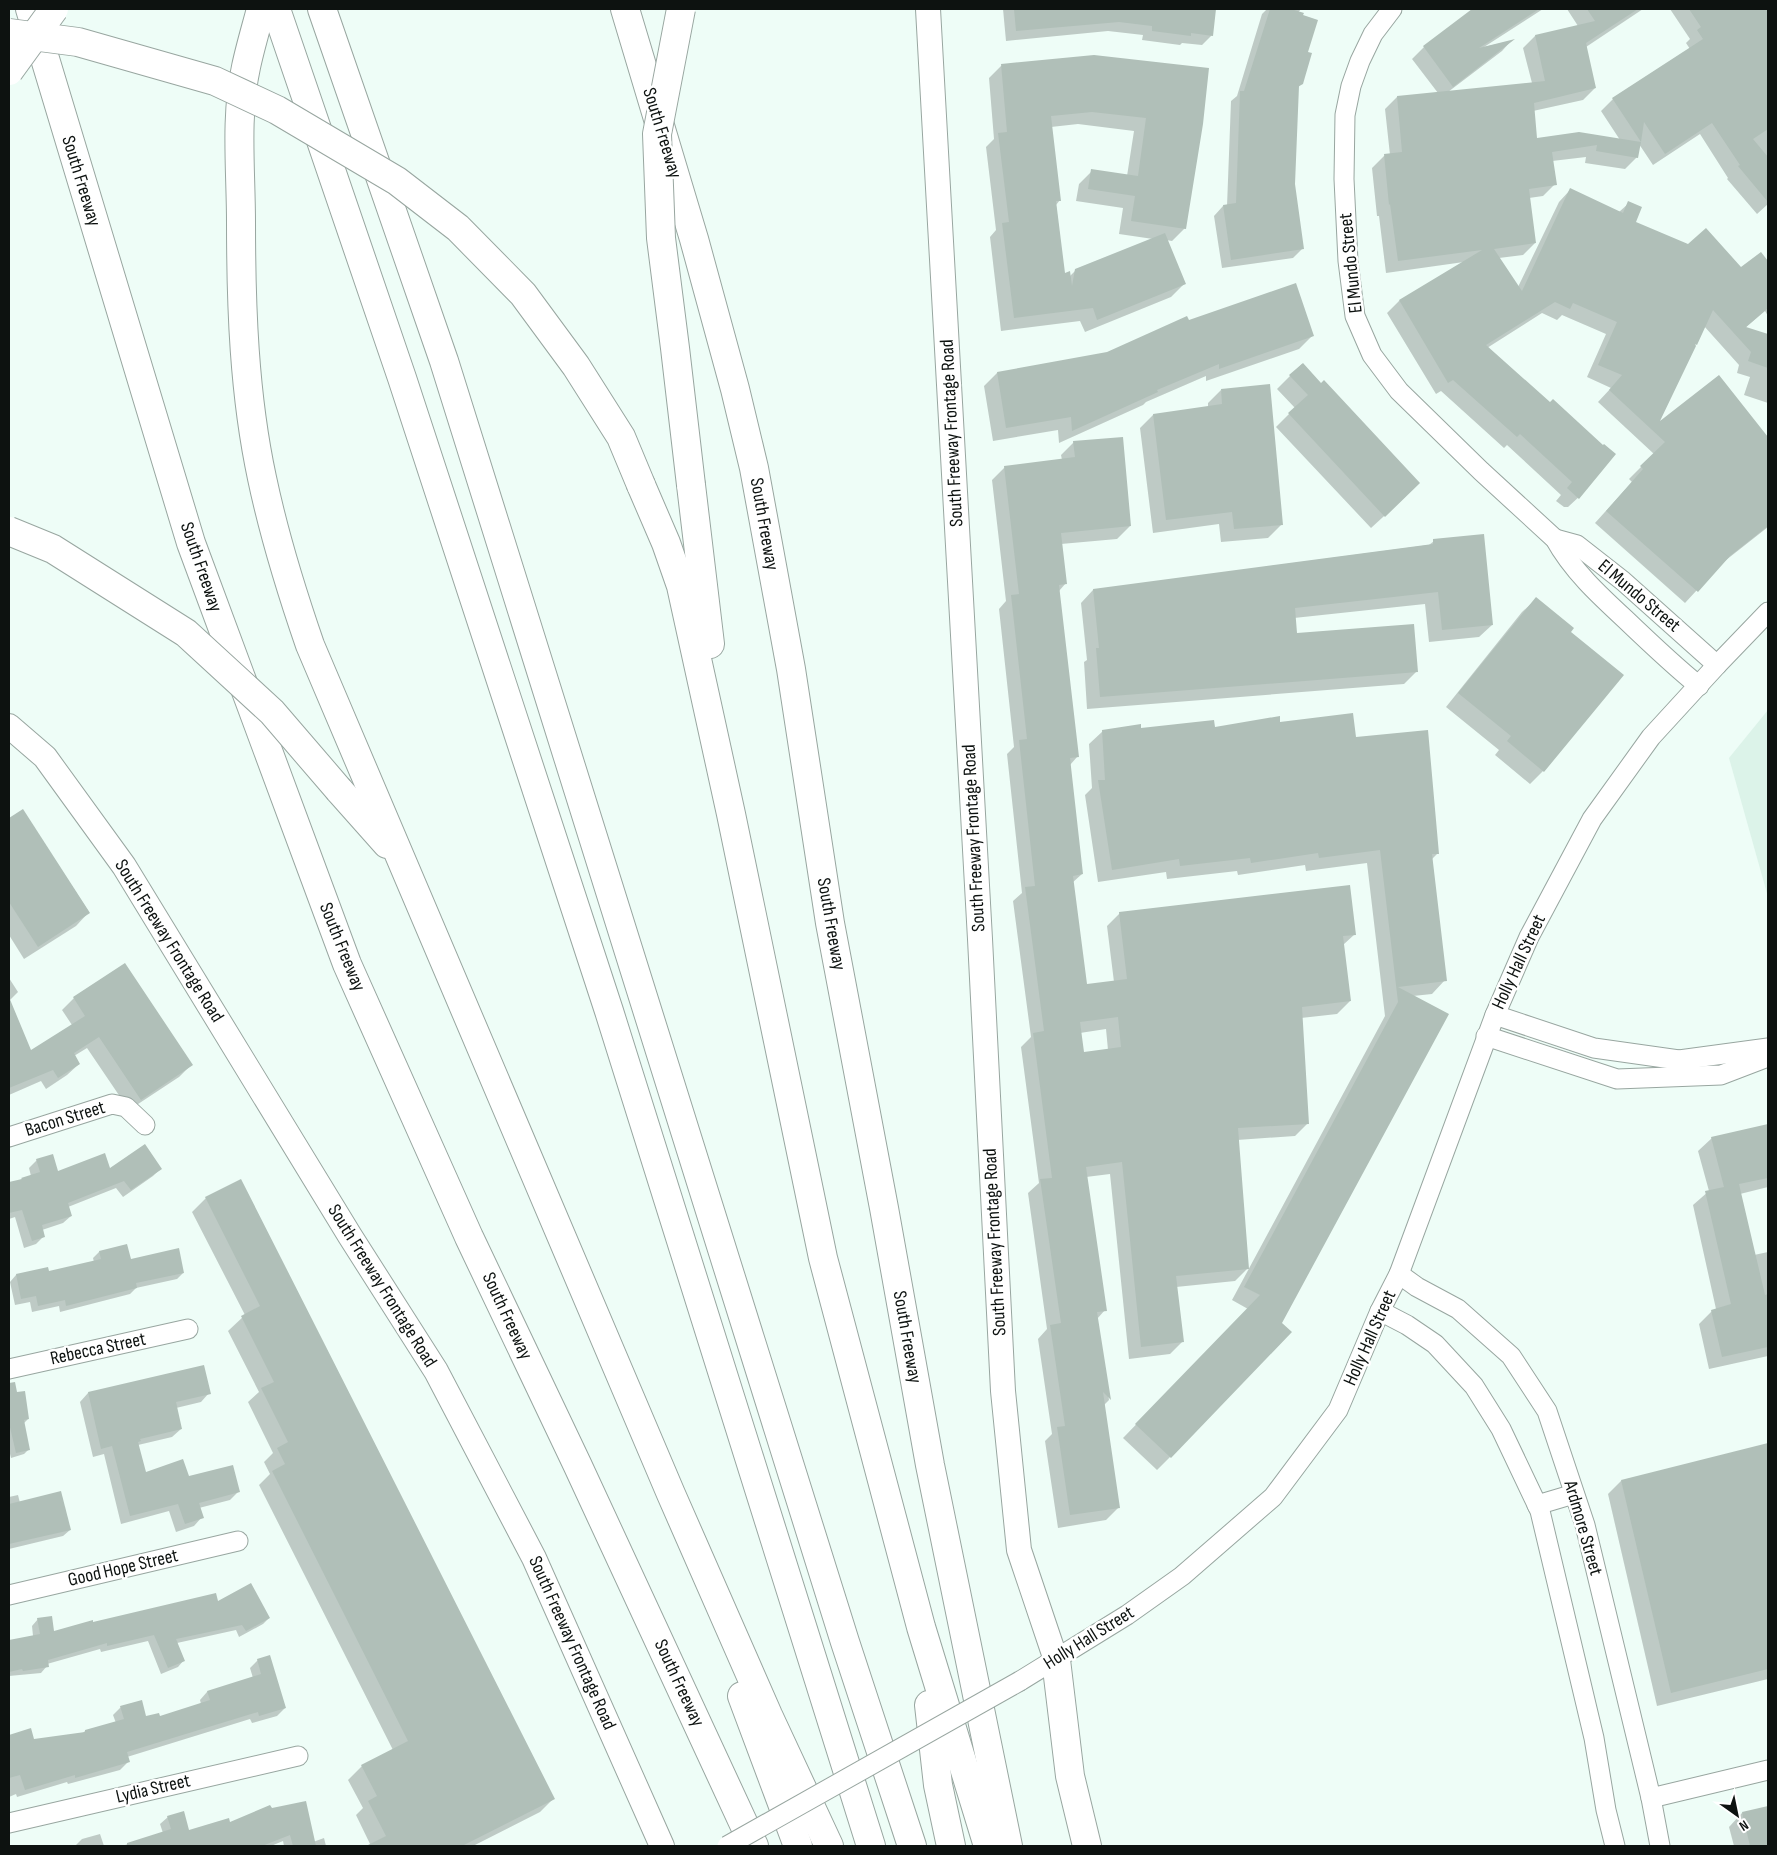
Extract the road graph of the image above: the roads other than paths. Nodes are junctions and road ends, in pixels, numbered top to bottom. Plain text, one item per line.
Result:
1 (30, 9) edge
2 (54, 9) edge
3 (261, 9) edge
4 (276, 9) edge
5 (322, 9) edge
6 (625, 9) edge
7 (681, 9) edge
8 (928, 9) edge
9 (1392, 9) edge
10 (9, 33) edge
11 (9, 72) edge
12 (9, 531) edge
13 (1555, 539) junction
14 (1768, 612) edge
15 (1717, 664) junction
16 (1699, 686) junction
17 (9, 726) edge
18 (731, 814) junction
19 (401, 860) junction
20 (1495, 1015) junction
21 (1486, 1036) junction
22 (1768, 1048) edge
23 (1768, 1057) edge
24 (145, 1125) dead end
25 (9, 1137) edge
26 (1399, 1274) junction
27 (1380, 1311) junction
28 (188, 1329) dead end
29 (9, 1369) edge
30 (671, 1494) junction
31 (1574, 1494) junction
32 (1537, 1505) junction
33 (238, 1541) dead end
34 (9, 1595) edge
35 (921, 1627) junction
36 (1056, 1660) junction
37 (298, 1756) dead end
38 (1768, 1770) edge
39 (1651, 1798) junction
40 (9, 1823) edge
41 (662, 1846) edge
42 (726, 1846) edge
43 (754, 1846) edge
44 (798, 1846) edge
45 (829, 1846) edge
46 (871, 1846) edge
47 (912, 1846) edge
48 (951, 1846) edge
49 (988, 1846) edge
50 (1008, 1846) edge
51 (1087, 1846) edge
52 (1615, 1846) edge
53 (1660, 1846) edge

1 - 43 highway, South Freeway
2 - 11 highway, bridge
3 - 19 highway
4 - 46 highway
5 - 47 highway
6 - 50 highway, South Freeway
7 - 18 highway, bridge
8 - 36 main road, South Freeway Frontage Road
9 - 13 street, El Mundo Street
10 - 18 highway, bridge
12 - 19 highway, bridge
13 - 15 street, El Mundo Street
13 - 16 street, El Mundo Street
14 - 15 street, Holly Hall Street
15 - 16 street, Holly Hall Street
16 - 20 street, Holly Hall Street
17 - 41 main road, South Freeway Frontage Road
18 - 35 highway
19 - 30 highway
20 - 21 street, Holly Hall Street
20 - 22 street
21 - 23 street
21 - 26 street, Holly Hall Street
24 - 25 street, Bacon Street
26 - 27 street, Holly Hall Street
26 - 31 street, Ardmore Street
27 - 32 street, Ardmore Street
27 - 36 street, Holly Hall Street
28 - 29 street, Rebecca Street
30 - 44 highway
30 - 45 highway
31 - 32 street
31 - 39 street, Ardmore Street
32 - 52 street, Ardmore Street
33 - 34 street, Good Hope Street
35 - 48 highway
35 - 49 highway
36 - 42 street, Holly Hall Street, bridge
36 - 51 highway
37 - 40 street, Lydia Street
38 - 39 street
39 - 53 street, Ardmore Street

